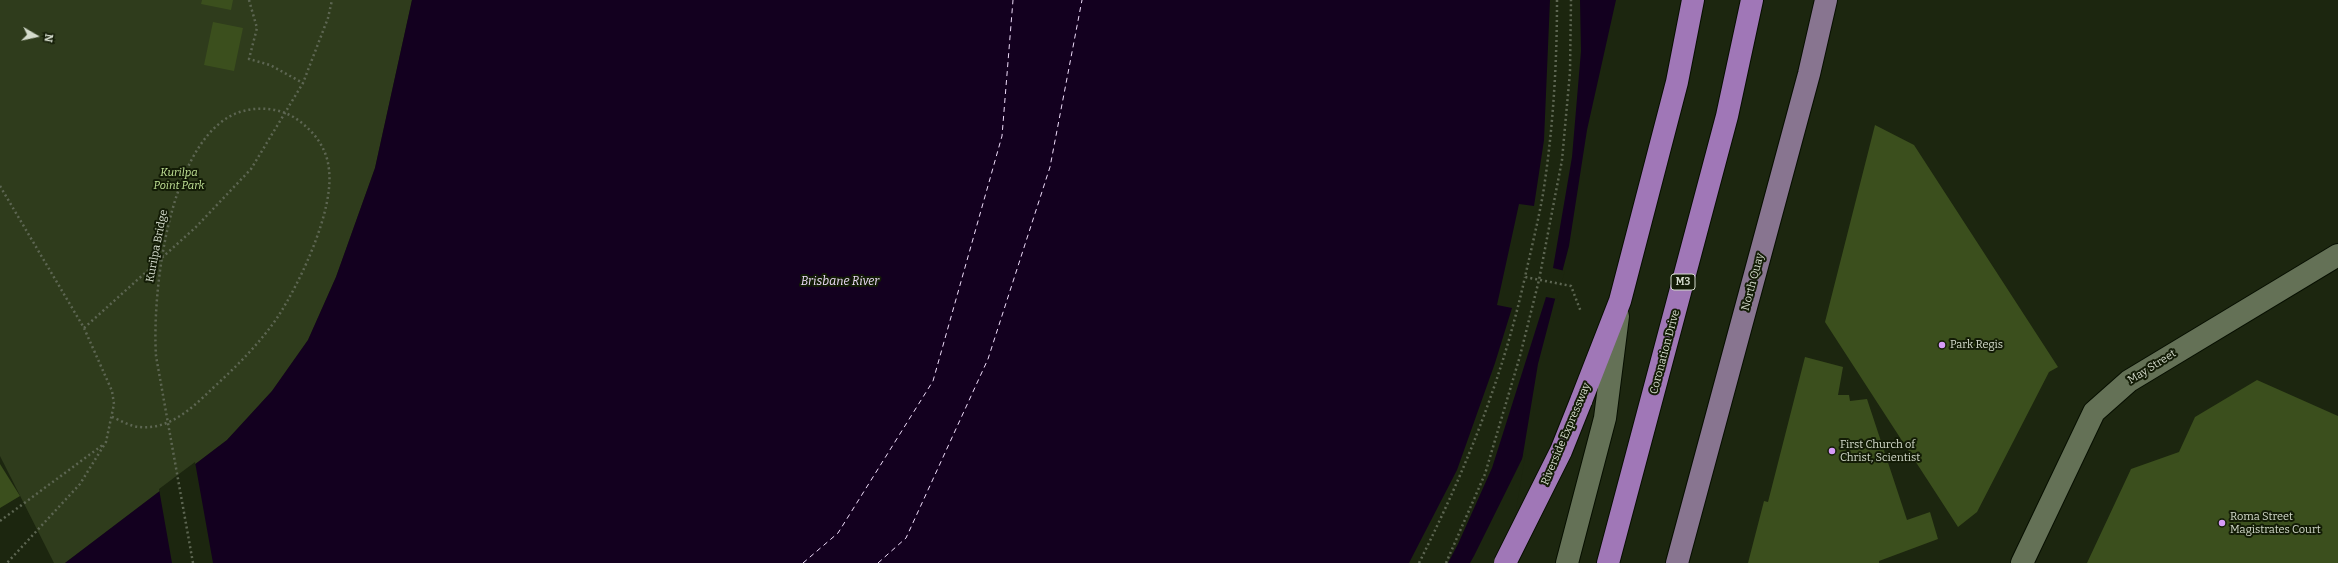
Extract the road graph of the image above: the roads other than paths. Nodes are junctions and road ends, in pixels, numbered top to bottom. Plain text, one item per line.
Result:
1 (1693, 0) edge
2 (1752, 0) edge
3 (1826, 0) edge
4 (2338, 255) edge
5 (1620, 301) junction
6 (1505, 563) edge
7 (1568, 563) edge
8 (1608, 563) edge
9 (1677, 563) edge
10 (2022, 563) edge

1 - 5 highway
2 - 8 highway, Coronation Drive / M3
3 - 9 main road, North Quay
4 - 10 street, May Street
5 - 6 highway, Riverside Expressway, bridge
5 - 7 street

